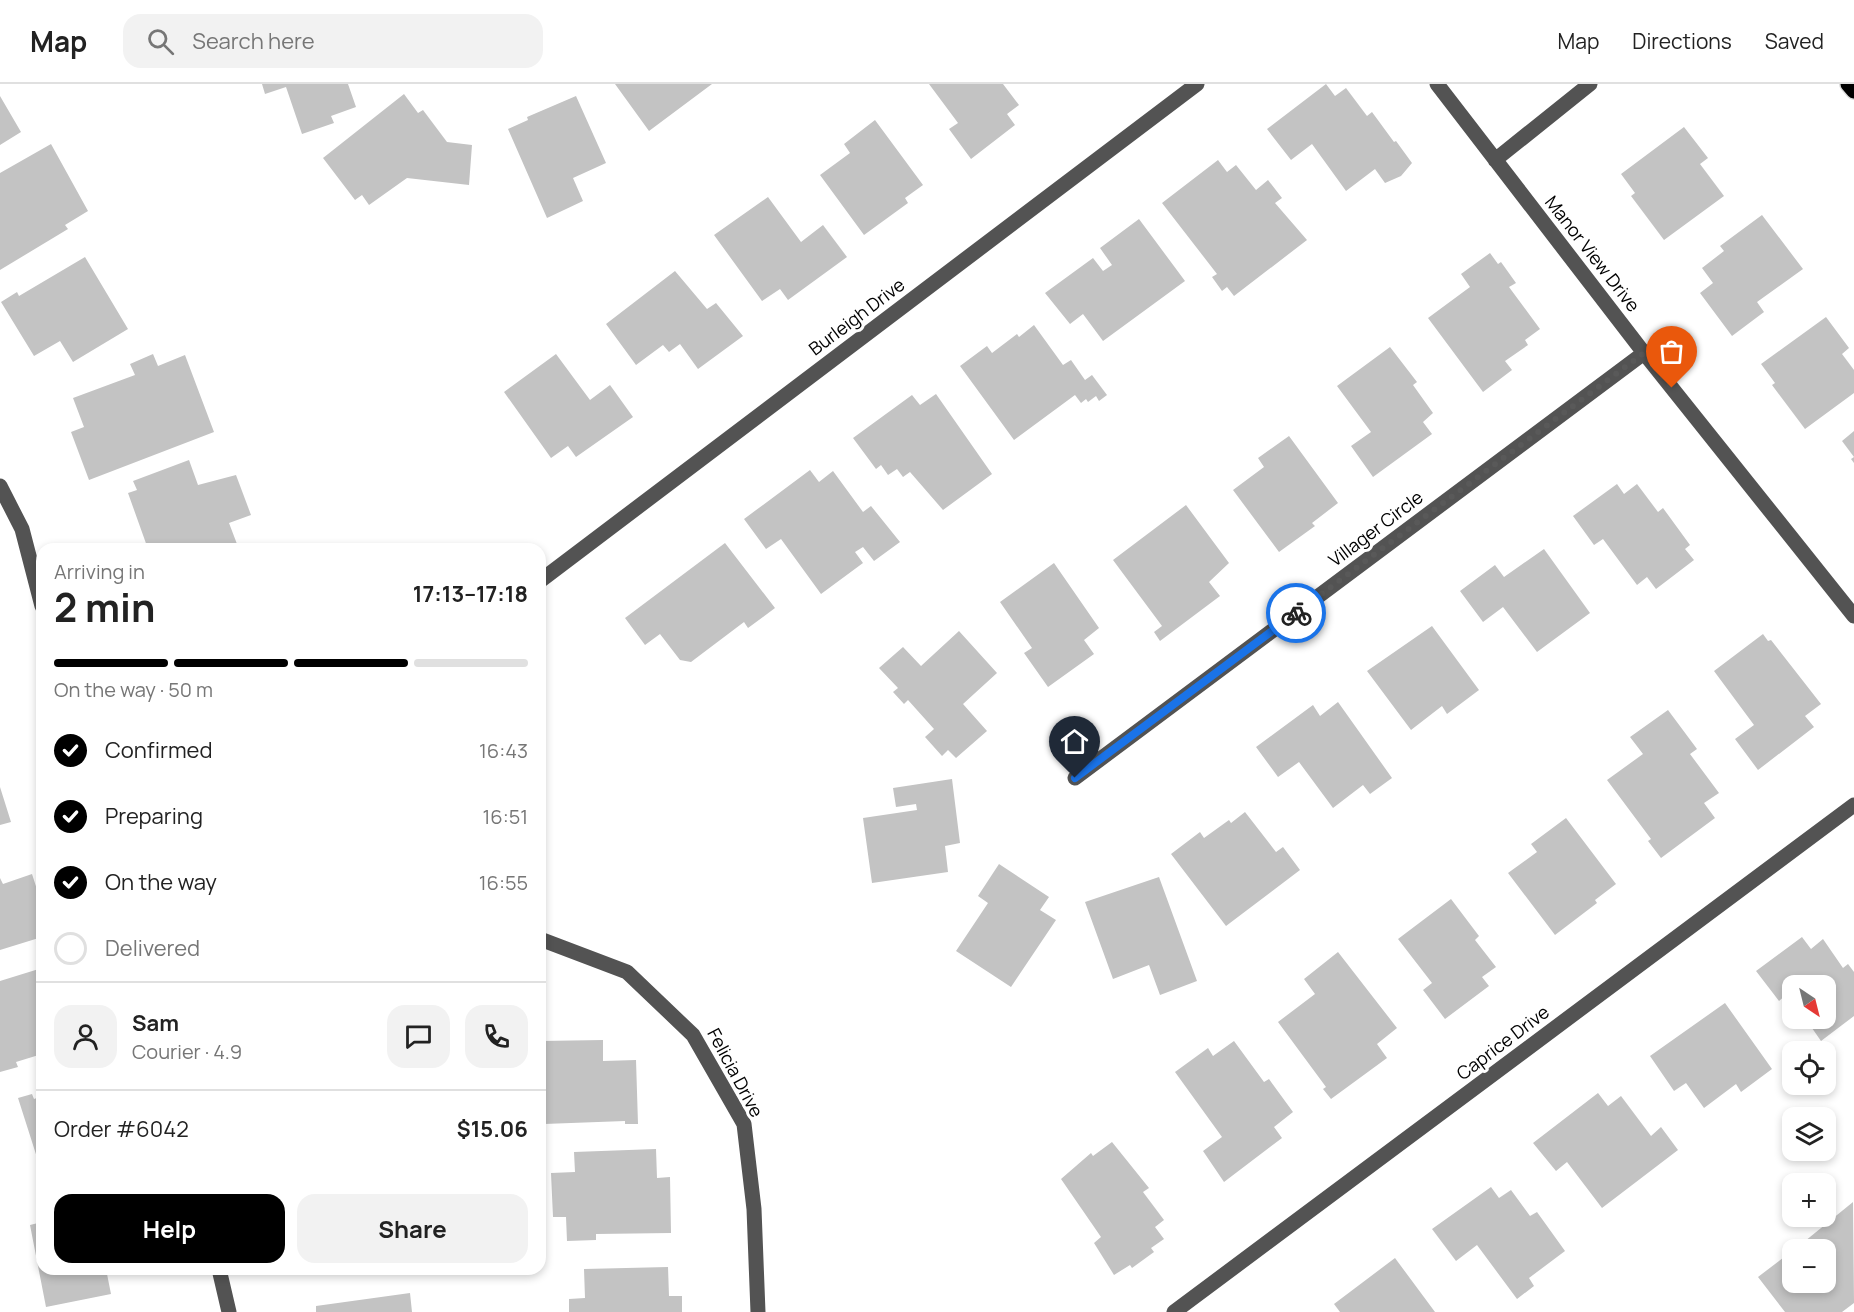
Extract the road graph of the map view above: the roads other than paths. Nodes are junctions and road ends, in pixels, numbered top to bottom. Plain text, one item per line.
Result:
1 (1197, 84) edge
2 (1437, 84) edge
3 (1590, 84) edge
4 (1848, 84) edge
5 (1854, 91) edge
6 (1495, 160) junction
7 (1644, 353) junction
8 (0, 486) edge
9 (546, 575) edge
10 (36, 583) edge
11 (1854, 616) edge
12 (1075, 778) dead end
13 (1854, 805) edge
14 (546, 941) edge
15 (220, 1275) edge
16 (229, 1312) edge
17 (758, 1312) edge
18 (1174, 1312) edge

1 - 9 street, Burleigh Drive
2 - 6 street, Manor View Drive
3 - 6 street
4 - 5 main road
6 - 7 street, Manor View Drive
7 - 11 street, Manor View Drive
7 - 12 street, Villager Circle
8 - 10 street
13 - 18 street, Caprice Drive
14 - 17 street, Felicia Drive
15 - 16 street

